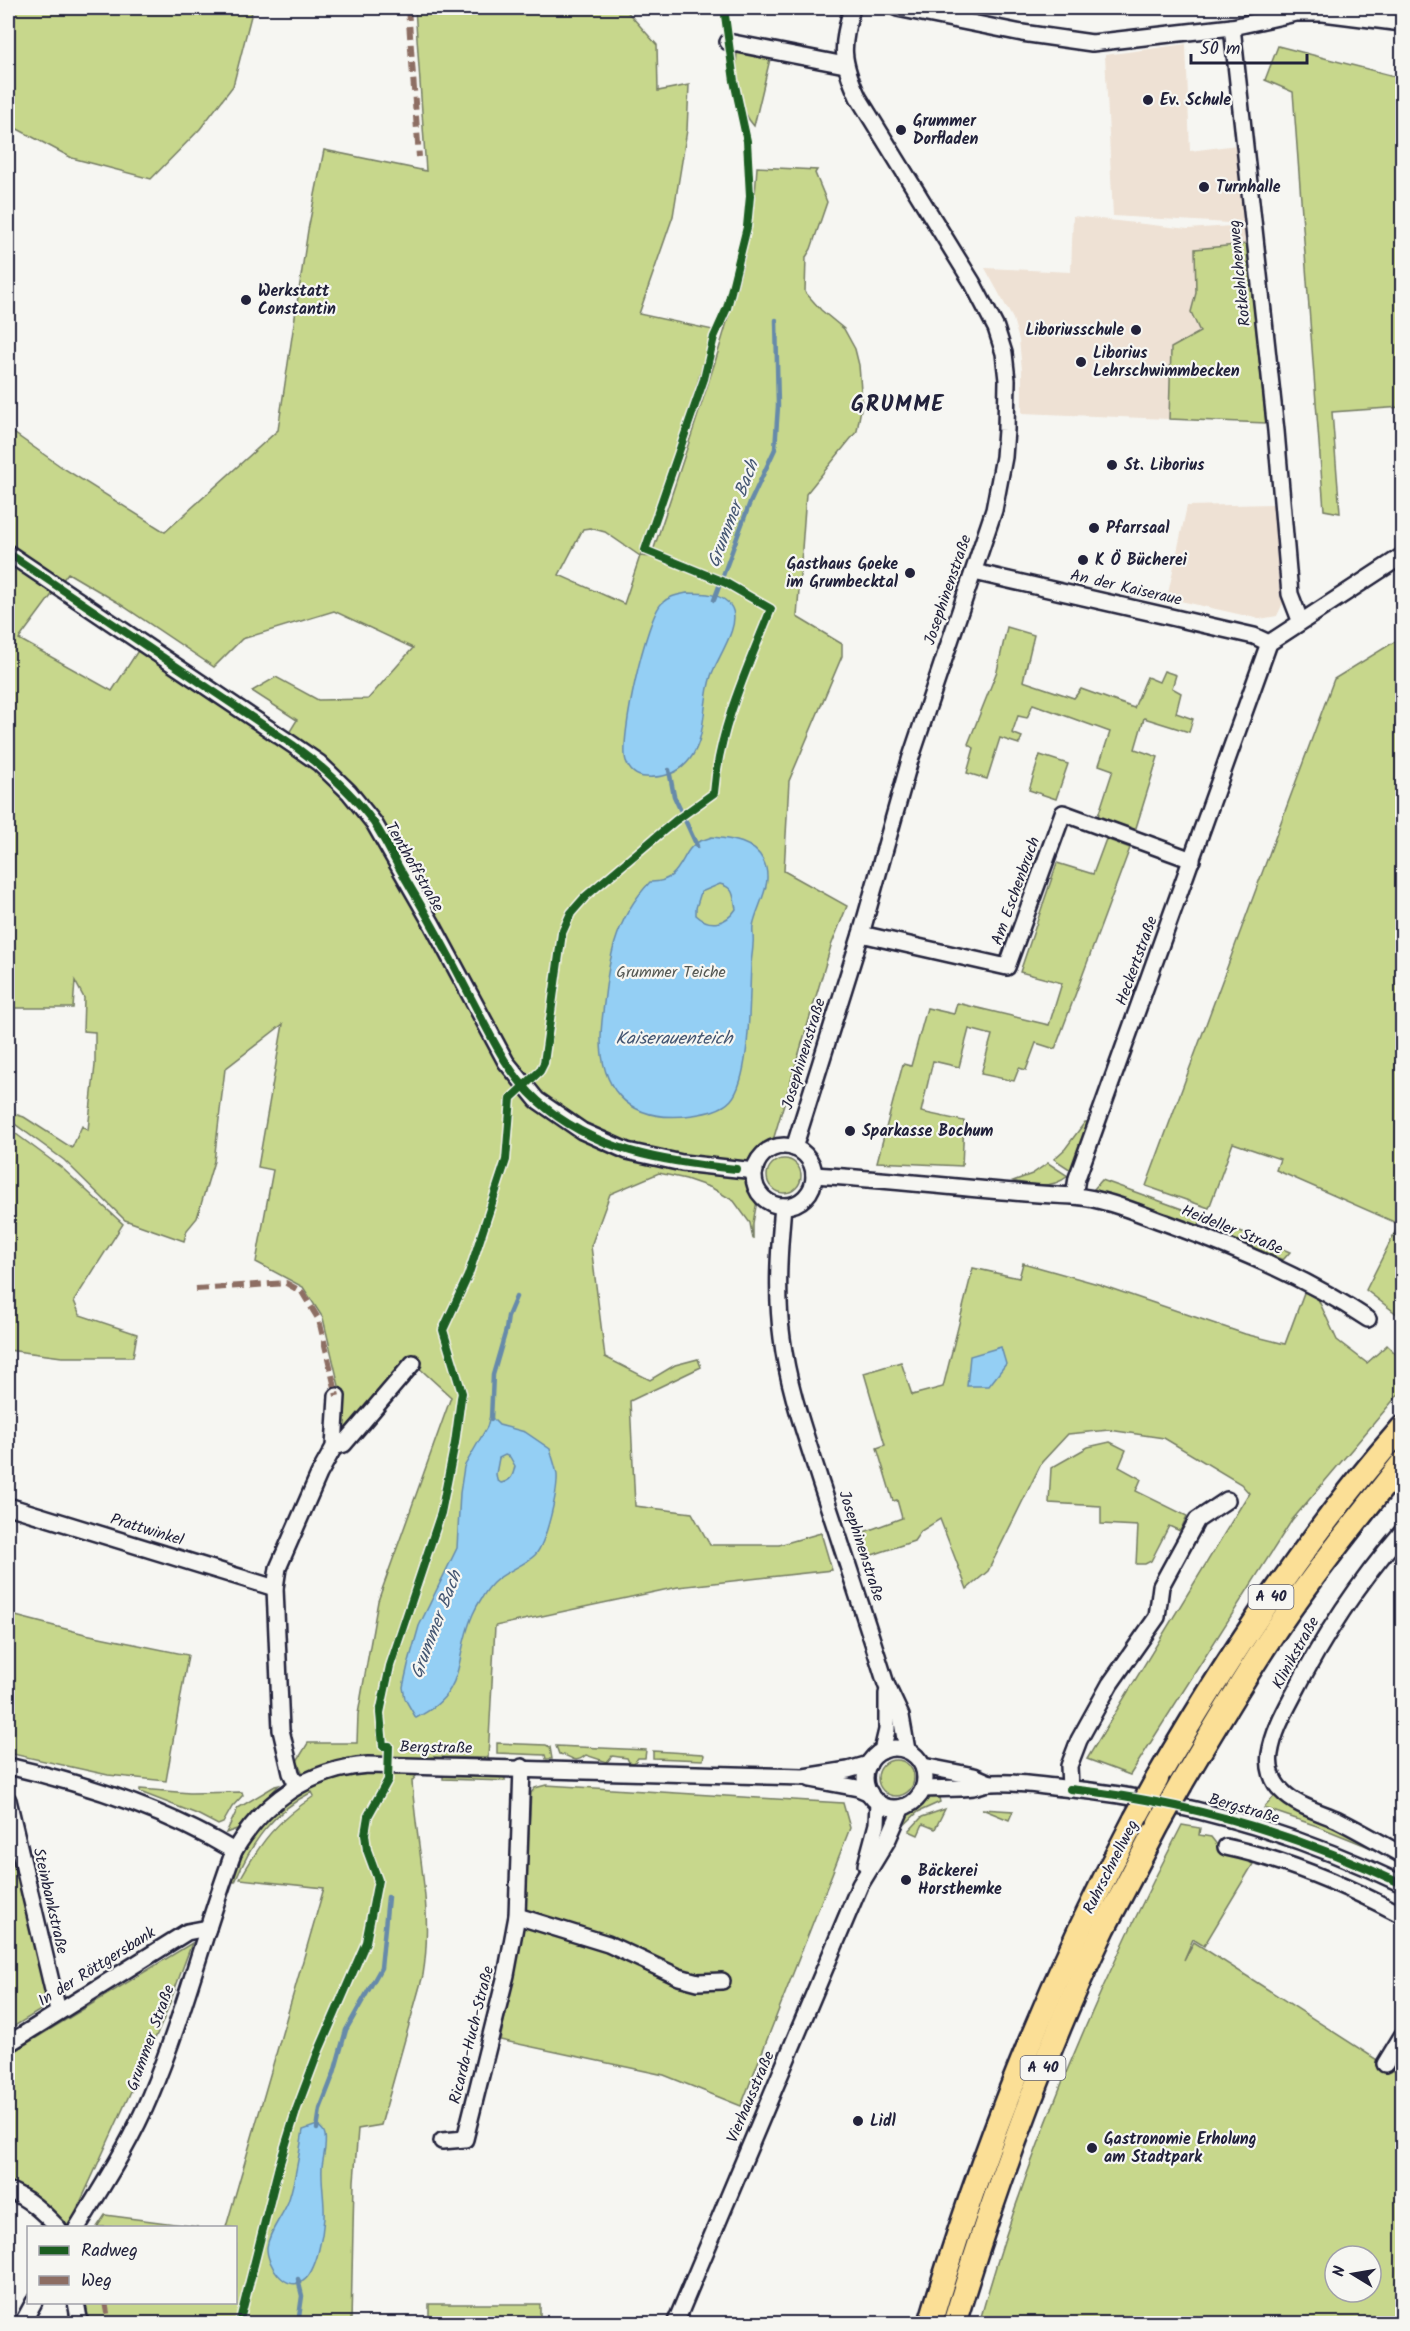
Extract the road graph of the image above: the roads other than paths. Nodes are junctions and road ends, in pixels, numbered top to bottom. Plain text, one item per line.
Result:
1 (852, 8) edge
2 (897, 8) edge
3 (1402, 22) edge
4 (1232, 27) junction
5 (728, 42) dead end
6 (845, 65) junction
7 (8, 553) edge
8 (1402, 556) edge
9 (974, 573) junction
10 (1300, 620) junction
11 (1269, 643) junction
12 (1192, 860) junction
13 (861, 934) junction
14 (794, 1148) junction
15 (755, 1171) junction
16 (814, 1175) junction
17 (1074, 1196) junction
18 (783, 1206) junction
19 (1368, 1319) dead end
20 (413, 1364) dead end
21 (337, 1396) dead end
22 (1402, 1428) edge
23 (334, 1447) junction
24 (1402, 1463) edge
25 (1227, 1500) dead end
26 (8, 1506) edge
27 (1402, 1532) edge
28 (275, 1588) junction
29 (886, 1684) junction
30 (907, 1750) junction
31 (882, 1751) junction
32 (869, 1764) junction
33 (8, 1766) edge
34 (923, 1766) junction
35 (522, 1767) junction
36 (804, 1777) junction
37 (990, 1783) junction
38 (297, 1785) junction
39 (923, 1789) junction
40 (1070, 1789) junction
41 (874, 1798) junction
42 (8, 1800) edge
43 (1295, 1801) joint
44 (902, 1807) junction
45 (1226, 1847) dead end
46 (234, 1851) junction
47 (1402, 1855) edge
48 (1402, 1884) edge
49 (860, 1885) junction
50 (1402, 1915) edge
51 (517, 1916) junction
52 (208, 1928) junction
53 (722, 1981) dead end
54 (58, 2011) junction
55 (1402, 2036) edge
56 (8, 2044) edge
57 (1385, 2064) dead end
58 (442, 2141) dead end
59 (8, 2190) edge
60 (56, 2226) edge
61 (78, 2226) edge
62 (33, 2304) edge
63 (76, 2304) edge
64 (22, 2324) edge
65 (80, 2324) edge
66 (675, 2324) edge
67 (930, 2324) edge
68 (954, 2324) edge

1 - 6 street, Josephinenstraße
2 - 4 street
3 - 4 street
4 - 10 street, Rotkehlchenweg
5 - 6 street
6 - 9 street, Josephinenstraße
7 - 15 street, Tenthoffstraße
8 - 10 street
9 - 11 street, An der Kaiseraue
9 - 13 street, Josephinenstraße
10 - 11 street
11 - 12 street, Heckertstraße
12 - 13 street, Am Eschenbruch
12 - 17 street, Heckertstraße
13 - 14 street, Josephinenstraße
14 - 15 street
14 - 16 street
15 - 18 street
16 - 17 street
16 - 18 street
17 - 19 street, Heideller Straße
18 - 29 street, Josephinenstraße
20 - 23 street
21 - 23 street
22 - 67 highway, Ruhrschnellweg / A 40, bridge
23 - 28 street
24 - 68 highway, Ruhrschnellweg / A 40, bridge
25 - 40 street
26 - 28 street, Prattwinkel
27 - 43 street, Klinikstraße
28 - 38 street
29 - 30 street, Josephinenstraße
29 - 31 street, Josephinenstraße
30 - 31 street
30 - 34 street
31 - 32 street
32 - 36 street, Bergstraße
32 - 41 street
33 - 46 street
34 - 37 street, Bergstraße
34 - 39 street
35 - 36 street, Bergstraße
35 - 38 street, Bergstraße
35 - 51 street, Ricarda-Huch-Straße
36 - 41 street, Bergstraße
37 - 39 street, Bergstraße
37 - 40 street, Bergstraße
38 - 46 street, Bergstraße
39 - 44 street
40 - 48 street, Bergstraße
41 - 44 street, Bergstraße
41 - 49 street, Vierhausstraße
42 - 54 street, Steinbankstraße
43 - 47 street, Bergstraße
44 - 49 street, Vierhausstraße
45 - 50 street
46 - 52 street, Grummer Straße
49 - 66 street, Vierhausstraße
51 - 53 street
51 - 58 street, Ricarda-Huch-Straße
52 - 54 street, In der Röttgersbank
52 - 61 street, Grummer Straße
54 - 56 street, In der Röttgersbank
55 - 57 street
59 - 60 street
62 - 64 street
63 - 65 street

